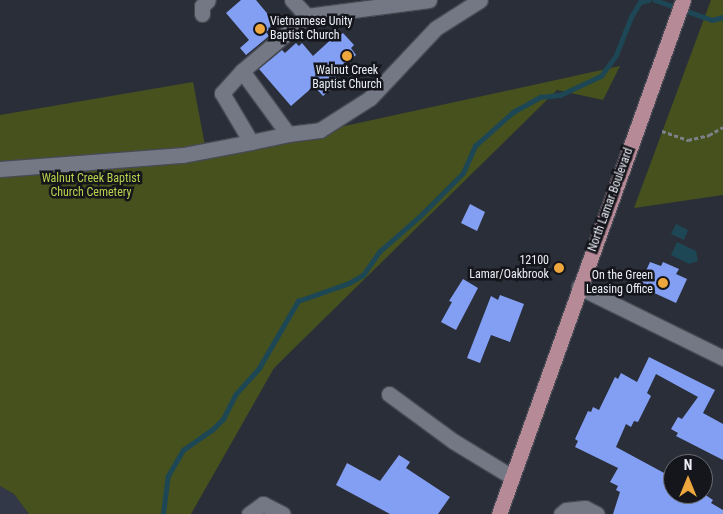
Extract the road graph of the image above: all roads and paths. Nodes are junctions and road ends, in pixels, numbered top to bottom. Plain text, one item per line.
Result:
1 (292, 0) edge
2 (430, 0) edge
3 (480, 0) edge
4 (683, 0) edge
5 (307, 16) junction
6 (242, 71) junction
7 (723, 127) edge
8 (662, 131) dead end
9 (288, 134) junction
10 (251, 142) junction
11 (0, 169) edge
12 (580, 287) junction
13 (723, 358) edge
14 (388, 394) dead end
15 (512, 478) junction
16 (564, 512) edge
17 (249, 514) edge
18 (283, 514) edge
19 (499, 514) edge
20 (597, 514) edge

1 - 5 lane
2 - 5 lane
3 - 9 lane
4 - 12 main road, North Lamar Boulevard
5 - 6 lane
6 - 9 lane
6 - 10 lane
7 - 8 path
9 - 10 lane
10 - 11 lane
12 - 13 lane
12 - 15 main road, North Lamar Boulevard
14 - 15 lane
15 - 19 main road, North Lamar Boulevard
16 - 20 lane
17 - 18 lane

